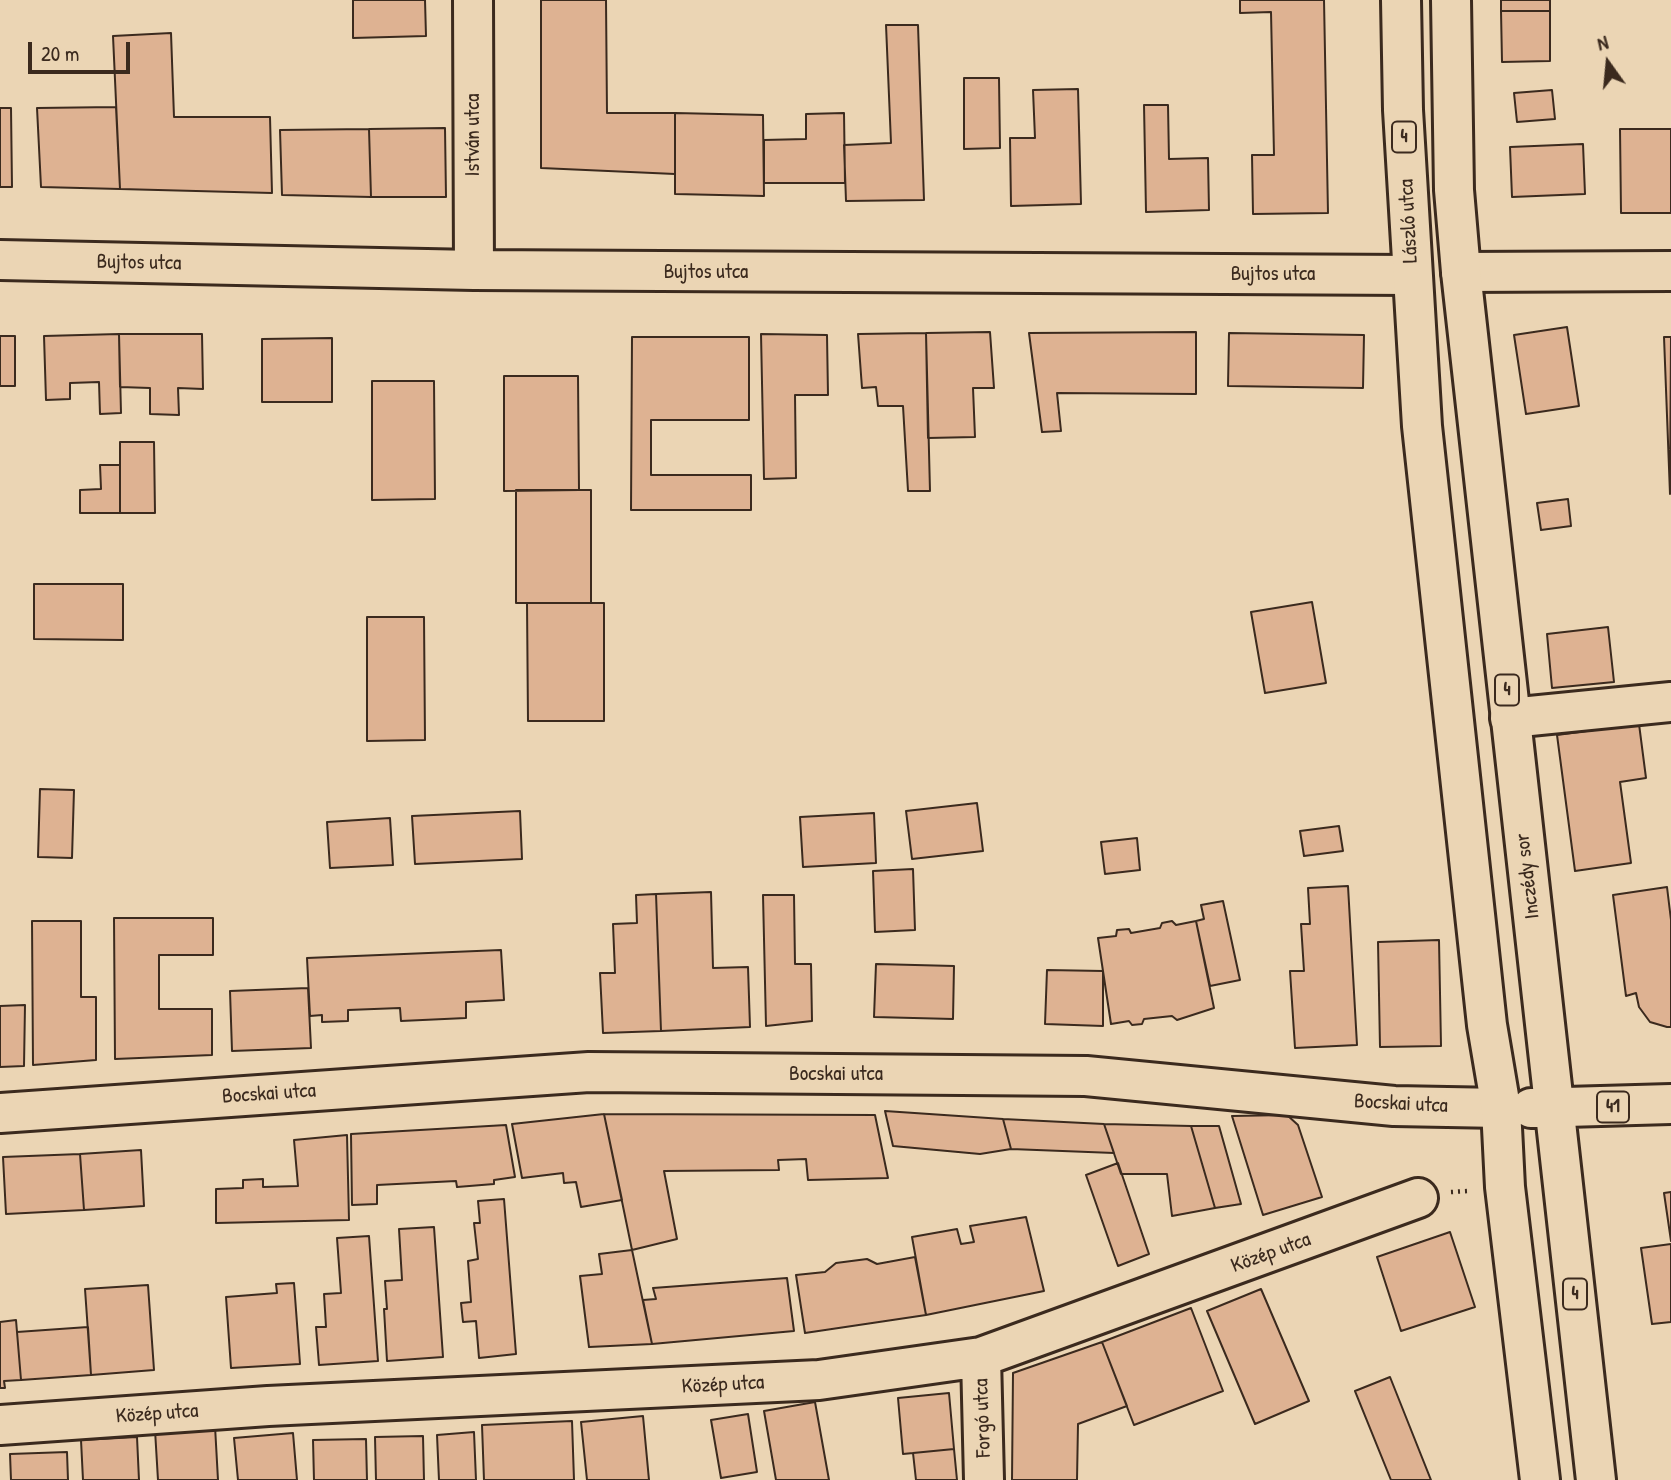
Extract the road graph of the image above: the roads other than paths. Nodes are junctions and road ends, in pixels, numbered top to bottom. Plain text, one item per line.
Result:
1 (473, 0) edge
2 (1401, 0) edge
3 (1451, 0) edge
4 (0, 260) edge
5 (474, 270) junction
6 (1671, 271) edge
7 (1461, 272) junction
8 (1412, 275) junction
9 (1671, 702) edge
10 (1510, 718) junction
11 (1671, 1104) edge
12 (1555, 1107) junction
13 (1501, 1108) junction
14 (0, 1113) edge
15 (1418, 1199) dead end
16 (981, 1357) junction
17 (0, 1425) edge
18 (984, 1480) edge
19 (1540, 1480) edge
20 (1596, 1480) edge

1 - 5 street, István utca
2 - 8 street, László utca / 4
3 - 7 street, 4
4 - 5 street, Bujtos utca
5 - 8 street, Bujtos utca
6 - 7 street
7 - 10 street, Inczédy sor / 4
8 - 13 street, 4
9 - 10 street
10 - 12 street, Inczédy sor / 4
11 - 12 street, Bocskai utca / 41
12 - 13 street, Bocskai utca / 41
12 - 20 street, Inczédy sor / 4
13 - 14 street, Bocskai utca
13 - 19 street, 4
15 - 16 street, Közép utca
16 - 17 street, Közép utca
16 - 18 street, Forgó utca

